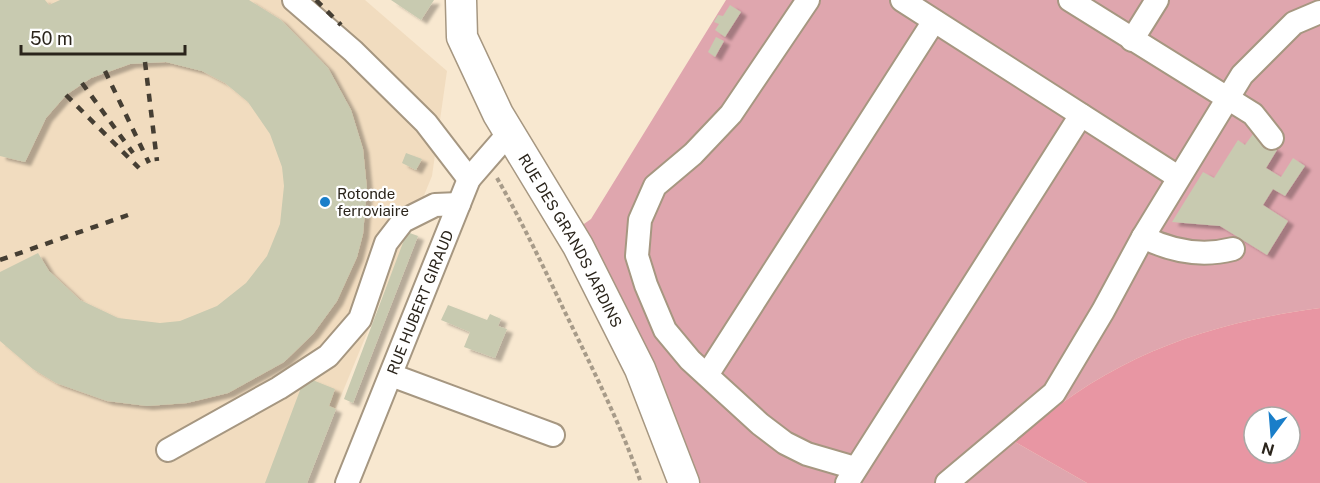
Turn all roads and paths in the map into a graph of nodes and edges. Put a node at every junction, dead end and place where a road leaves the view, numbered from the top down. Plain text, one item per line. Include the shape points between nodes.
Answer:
1 (294, 0) edge
2 (461, 0) edge
3 (808, 0) edge
4 (902, 0) edge
5 (1070, 0) edge
6 (1157, 0) edge
7 (1320, 12) edge
8 (934, 21) junction
9 (1132, 40) junction
10 (1225, 98) junction
11 (1081, 115) junction
12 (509, 133) junction
13 (1272, 138) dead end
14 (486, 159) junction
15 (1178, 177) junction
16 (469, 179) junction
17 (459, 204) junction
18 (1143, 237) junction
19 (1233, 249) dead end
20 (391, 375) junction
21 (707, 375) junction
22 (553, 435) dead end
23 (168, 450) dead end
24 (851, 476) edge
25 (347, 483) edge
26 (641, 483) edge
27 (684, 483) edge
28 (947, 483) edge

1 - 16 street via 426,123
2 - 12 main road, RUE DES GRANDS JARDINS via 462,38
3 - 21 street via 731,114 655,186 640,220 637,256 665,330
4 - 8 street
5 - 9 street
6 - 9 street
7 - 10 street via 1294,23 1266,48
8 - 11 street
8 - 21 street
9 - 10 street
10 - 13 street via 1253,114
10 - 15 street
11 - 15 street
11 - 24 street
12 - 14 street, RUE HUBERT GIRAUD
12 - 27 main road, RUE DES GRANDS JARDINS via 578,246 635,359
14 - 16 street, RUE HUBERT GIRAUD
14 - 26 path via 522,222 595,370
15 - 18 street
16 - 17 street, RUE HUBERT GIRAUD
17 - 20 street, RUE HUBERT GIRAUD
17 - 23 street via 435,206 403,221 386,243 360,319 328,356
18 - 19 street via 1164,248 1191,252
18 - 28 street via 1054,393
20 - 22 street
20 - 25 street, RUE HUBERT GIRAUD
21 - 24 street via 785,443 830,462

